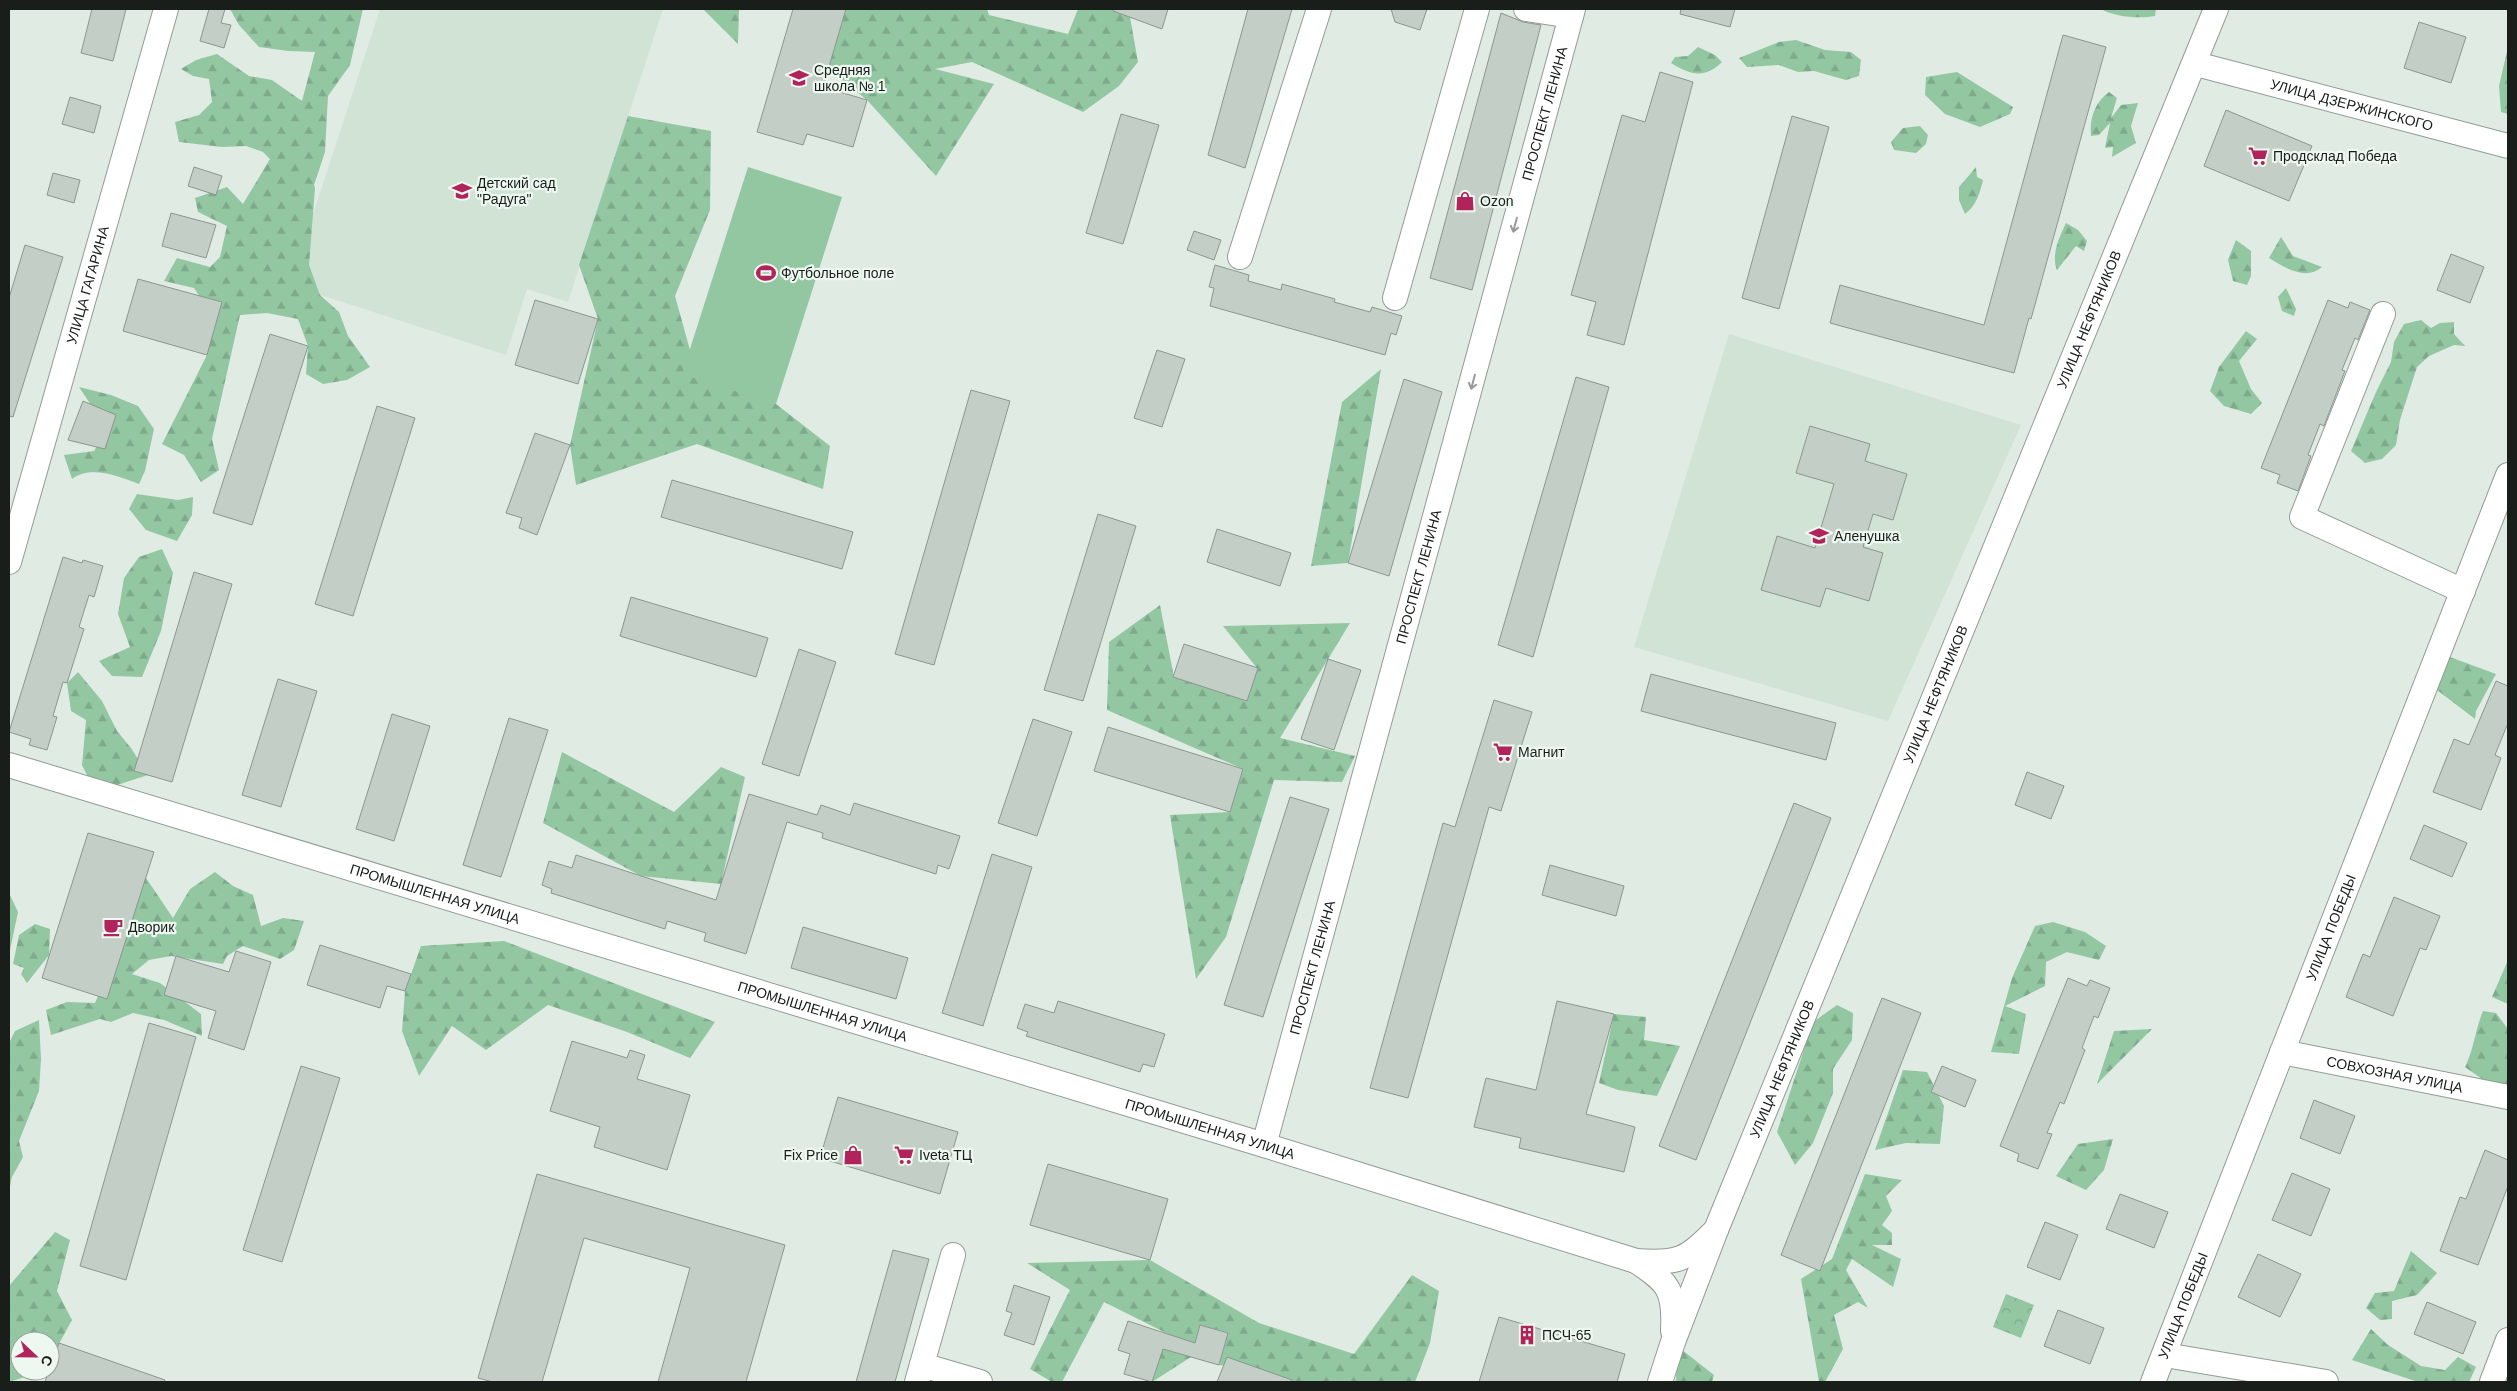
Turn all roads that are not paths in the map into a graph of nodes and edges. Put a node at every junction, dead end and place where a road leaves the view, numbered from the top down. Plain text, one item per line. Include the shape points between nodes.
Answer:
1 (166, 9) edge
2 (1319, 9) edge
3 (1477, 9) edge
4 (1526, 9) edge
5 (2216, 9) edge
6 (1572, 13) edge
7 (2196, 64) junction
8 (2508, 146) edge
9 (1240, 257) dead end
10 (1395, 298) dead end
11 (2383, 314) dead end
12 (2508, 475) edge
13 (9, 562) edge
14 (2463, 591) junction
15 (9, 765) edge
16 (2282, 1052) junction
17 (2508, 1097) edge
18 (1264, 1145) junction
19 (1716, 1230) junction
20 (953, 1255) dead end
21 (1636, 1261) junction
22 (2508, 1340) edge
23 (1672, 1342) junction
24 (2165, 1355) junction
25 (920, 1374) edge
26 (980, 1382) edge
27 (1660, 1382) edge
28 (2153, 1382) edge
29 (2326, 1382) edge
30 (2492, 1382) edge

1 - 13 street, УЛИЦА ГАГАРИНА
2 - 9 street
3 - 10 street
4 - 6 street
5 - 7 street, УЛИЦА НЕФТЯНИКОВ
6 -> 18 street, ПРОСПЕКТ ЛЕНИНА
7 - 8 street, УЛИЦА ДЗЕРЖИНСКОГО
7 - 19 street, УЛИЦА НЕФТЯНИКОВ
11 - 14 street via 2302,517
12 - 14 street, УЛИЦА ПОБЕДЫ
14 - 16 street, УЛИЦА ПОБЕДЫ
15 - 18 street, ПРОМЫШЛЕННАЯ УЛИЦА
16 - 17 street, СОВХОЗНАЯ УЛИЦА
16 - 24 street, УЛИЦА ПОБЕДЫ
18 - 21 street, ПРОМЫШЛЕННАЯ УЛИЦА
19 - 21 street, ПРОМЫШЛЕННАЯ УЛИЦА via 1679,1260 1666,1263
19 - 23 street, УЛИЦА НЕФТЯНИКОВ
20 - 25 street
21 - 23 street, ПРОМЫШЛЕННАЯ УЛИЦА via 1661,1277 1668,1289 1674,1310
22 - 30 street
23 - 27 street, УЛИЦА НЕФТЯНИКОВ
24 - 28 street, УЛИЦА ПОБЕДЫ
24 - 29 street
25 - 26 street

